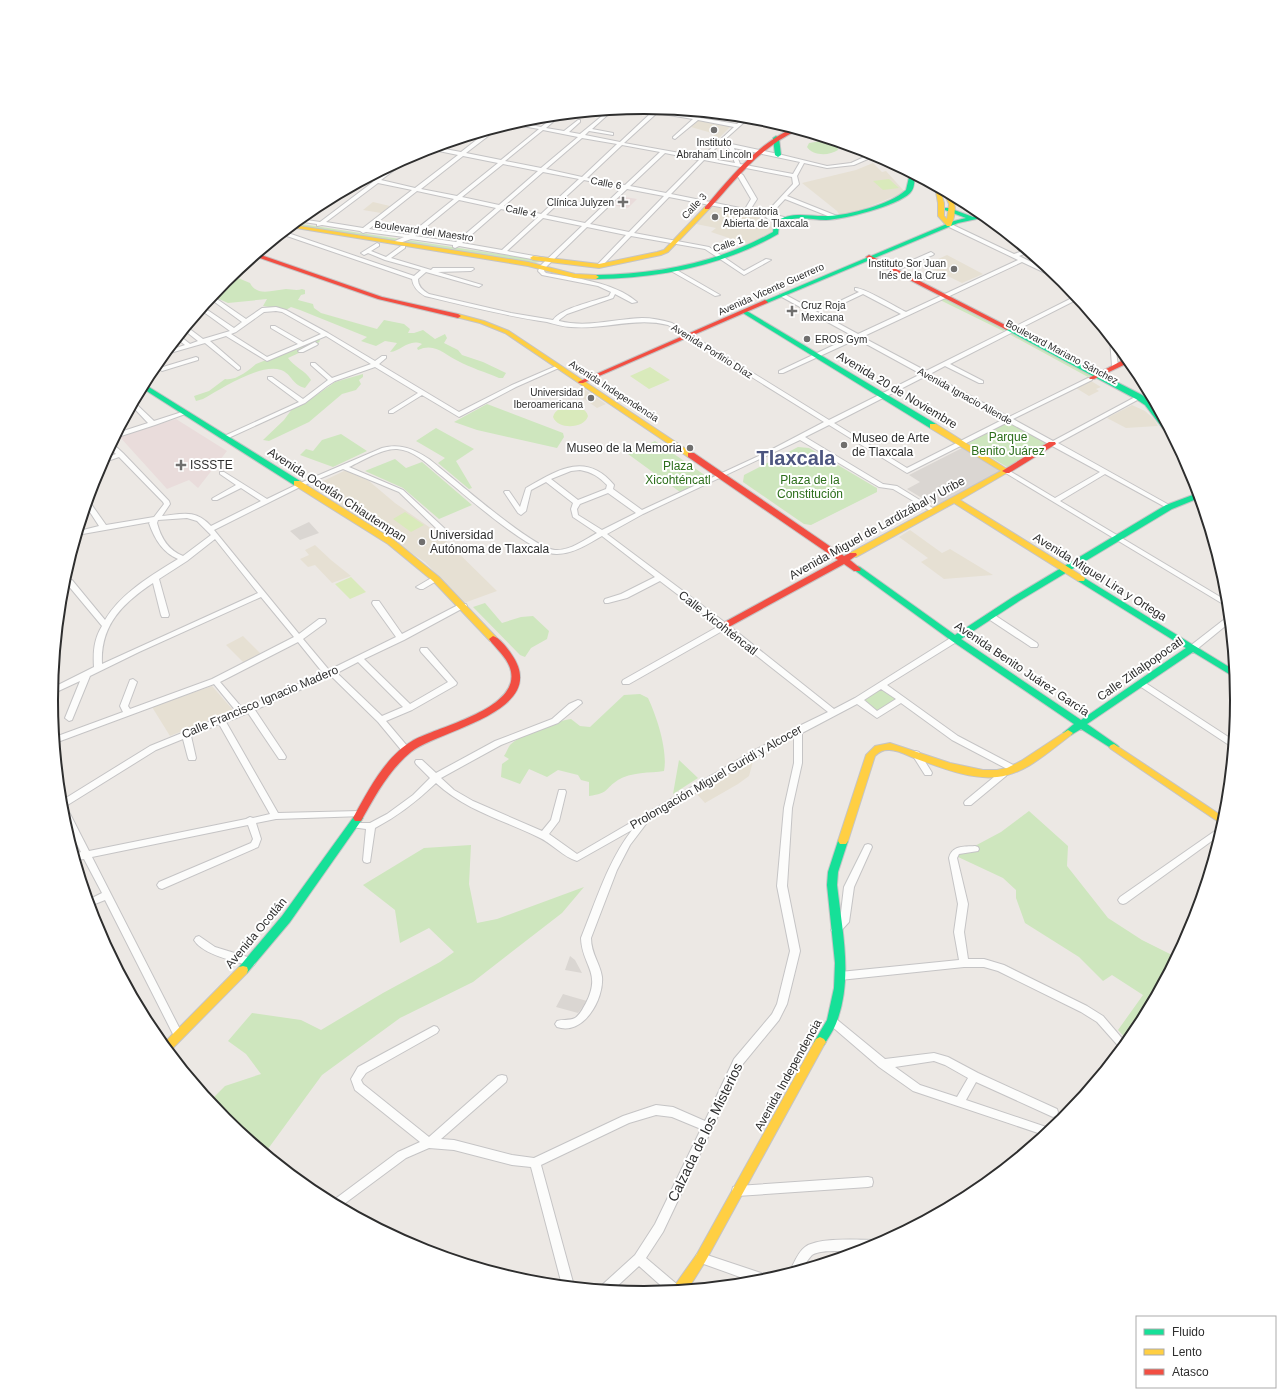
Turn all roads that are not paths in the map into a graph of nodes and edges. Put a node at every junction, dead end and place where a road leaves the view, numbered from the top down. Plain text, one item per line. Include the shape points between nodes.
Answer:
1 (653, 114) edge
2 (605, 115) edge
3 (684, 115) edge
4 (698, 118) junction
5 (551, 122) edge
6 (578, 122) dead end
7 (742, 122) edge
8 (527, 126) edge
9 (738, 126) junction
10 (543, 129) junction
11 (589, 130) junction
12 (789, 132) edge
13 (565, 133) junction
14 (611, 134) dead end
15 (485, 136) edge
16 (582, 136) junction
17 (675, 138) dead end
18 (776, 138) junction
19 (718, 143) junction
20 (621, 144) junction
21 (730, 145) junction
22 (443, 150) edge
23 (760, 151) junction
24 (663, 152) junction
25 (462, 154) junction
26 (778, 154) junction
27 (865, 158) edge
28 (703, 159) junction
29 (803, 161) junction
30 (501, 162) junction
31 (741, 169) junction
32 (542, 170) junction
33 (388, 173) edge
34 (794, 176) junction
35 (582, 178) junction
36 (911, 179) edge
37 (374, 180) edge
38 (377, 181) junction
39 (625, 187) junction
40 (417, 190) junction
41 (939, 194) edge
42 (668, 195) junction
43 (784, 197) junction
44 (458, 198) junction
45 (950, 201) edge
46 (941, 203) junction
47 (711, 204) junction
48 (500, 207) junction
49 (952, 208) junction
50 (747, 210) junction
51 (965, 210) edge
52 (542, 216) junction
53 (767, 216) junction
54 (835, 217) junction
55 (976, 217) edge
56 (971, 218) junction
57 (779, 221) junction
58 (306, 222) edge
59 (303, 224) edge
60 (320, 225) junction
61 (586, 225) junction
62 (949, 225) junction
63 (299, 227) edge
64 (360, 233) junction
65 (629, 234) junction
66 (288, 235) edge
67 (404, 241) junction
68 (675, 243) junction
69 (456, 245) junction
70 (441, 247) junction
71 (367, 251) junction
72 (504, 251) junction
73 (1022, 253) edge
74 (931, 254) dead end
75 (1014, 256) junction
76 (261, 257) edge
77 (356, 258) junction
78 (721, 258) junction
79 (258, 259) edge
80 (387, 259) junction
81 (866, 259) junction
82 (768, 260) dead end
83 (1022, 260) junction
84 (546, 264) junction
85 (596, 266) junction
86 (1040, 268) edge
87 (471, 269) dead end
88 (425, 270) junction
89 (674, 270) junction
90 (893, 270) junction
91 (901, 277) junction
92 (415, 278) junction
93 (479, 285) dead end
94 (856, 289) dead end
95 (614, 291) junction
96 (864, 292) junction
97 (717, 295) dead end
98 (782, 295) junction
99 (940, 298) junction
100 (1071, 300) edge
101 (216, 301) edge
102 (634, 302) dead end
103 (842, 302) dead end
104 (206, 311) edge
105 (745, 312) junction
106 (906, 314) junction
107 (246, 322) junction
108 (556, 322) junction
109 (493, 326) junction
110 (273, 327) dead end
111 (189, 330) edge
112 (234, 331) junction
113 (226, 333) junction
114 (1008, 333) junction
115 (328, 335) junction
116 (688, 337) junction
117 (859, 337) junction
118 (182, 340) edge
119 (204, 341) junction
120 (303, 344) junction
121 (189, 346) junction
122 (1113, 349) edge
123 (173, 351) edge
124 (269, 351) dead end
125 (301, 351) dead end
126 (276, 356) junction
127 (817, 356) junction
128 (384, 357) dead end
129 (196, 360) dead end
130 (1123, 362) edge
131 (313, 364) dead end
132 (376, 364) junction
133 (945, 364) junction
134 (1115, 366) junction
135 (558, 367) junction
136 (238, 368) dead end
137 (161, 369) edge
138 (781, 372) dead end
139 (925, 374) junction
140 (1093, 377) junction
141 (270, 378) dead end
142 (332, 380) junction
143 (581, 382) junction
144 (981, 382) dead end
145 (148, 389) edge
146 (422, 393) junction
147 (882, 396) junction
148 (1136, 399) junction
149 (302, 402) junction
150 (137, 408) edge
151 (1153, 410) edge
152 (391, 412) dead end
153 (185, 413) junction
154 (1009, 420) junction
155 (829, 422) junction
156 (153, 424) junction
157 (122, 434) edge
158 (800, 437) junction
159 (224, 438) junction
160 (962, 443) junction
161 (1052, 444) junction
162 (115, 449) edge
163 (120, 454) junction
164 (111, 458) edge
165 (344, 467) junction
166 (1006, 471) junction
167 (1104, 472) junction
168 (222, 473) dead end
169 (721, 476) junction
170 (547, 479) junction
171 (242, 485) junction
172 (300, 485) junction
173 (609, 490) junction
174 (506, 492) dead end
175 (1193, 497) edge
176 (215, 499) dead end
177 (954, 500) junction
178 (1055, 501) junction
179 (267, 502) junction
180 (578, 503) junction
181 (91, 508) edge
182 (1169, 508) junction
183 (934, 510) junction
184 (641, 513) junction
185 (157, 519) junction
186 (104, 528) junction
187 (210, 529) junction
188 (441, 529) dead end
189 (83, 532) edge
190 (602, 533) junction
191 (215, 536) junction
192 (1118, 539) junction
193 (184, 559) junction
194 (844, 559) junction
195 (1065, 570) junction
196 (154, 578) junction
197 (660, 578) junction
198 (436, 579) junction
199 (70, 583) edge
200 (420, 587) dead end
201 (261, 594) junction
202 (608, 601) dead end
203 (1221, 601) edge
204 (376, 603) dead end
205 (463, 606) junction
206 (165, 615) dead end
207 (990, 616) junction
208 (322, 621) dead end
209 (1225, 623) edge
210 (106, 626) junction
211 (724, 626) junction
212 (299, 638) junction
213 (401, 638) junction
214 (955, 639) junction
215 (1034, 645) dead end
216 (1193, 648) junction
217 (424, 650) dead end
218 (360, 659) junction
219 (98, 669) junction
220 (1229, 671) edge
221 (330, 673) junction
222 (86, 675) junction
223 (215, 681) junction
224 (133, 682) dead end
225 (626, 682) dead end
226 (1141, 683) junction
227 (881, 685) junction
228 (58, 688) edge
229 (902, 699) junction
230 (858, 700) junction
231 (578, 703) dead end
232 (409, 708) junction
233 (250, 709) junction
234 (240, 712) junction
235 (834, 713) junction
236 (128, 714) junction
237 (69, 718) dead end
238 (221, 720) junction
239 (381, 720) junction
240 (1082, 724) junction
241 (798, 730) junction
242 (186, 734) junction
243 (59, 739) edge
244 (1229, 741) edge
245 (405, 749) junction
246 (916, 754) junction
247 (282, 757) dead end
248 (192, 758) dead end
249 (419, 762) dead end
250 (1014, 769) junction
251 (928, 773) dead end
252 (1003, 774) junction
253 (436, 777) junction
254 (562, 792) dead end
255 (67, 800) edge
256 (968, 803) dead end
257 (360, 814) junction
258 (649, 814) junction
259 (276, 816) junction
260 (1218, 818) edge
261 (250, 820) junction
262 (354, 825) junction
263 (72, 826) edge
264 (372, 826) junction
265 (543, 835) junction
266 (1214, 835) edge
267 (868, 847) dead end
268 (975, 849) dead end
269 (86, 855) junction
270 (79, 856) edge
271 (367, 860) dead end
272 (162, 885) dead end
273 (107, 895) junction
274 (1123, 900) dead end
275 (94, 901) edge
276 (836, 930) junction
277 (199, 940) dead end
278 (251, 962) junction
279 (964, 963) junction
280 (840, 976) junction
281 (832, 1021) junction
282 (560, 1024) dead end
283 (434, 1030) dead end
284 (178, 1035) junction
285 (1120, 1042) edge
286 (170, 1044) edge
287 (883, 1064) junction
288 (974, 1076) junction
289 (502, 1078) dead end
290 (960, 1102) junction
291 (1053, 1112) dead end
292 (706, 1126) junction
293 (1042, 1130) edge
294 (429, 1143) junction
295 (535, 1163) junction
296 (868, 1182) dead end
297 (737, 1191) junction
298 (340, 1200) edge
299 (856, 1246) edge
300 (701, 1258) junction
301 (639, 1259) junction
302 (799, 1265) edge
303 (752, 1276) edge
304 (567, 1281) edge
305 (610, 1285) edge
306 (670, 1285) edge
307 (683, 1285) edge

1 - 20 street
2 - 11 street
3 - 4 street
4 - 9 street
4 - 17 street
5 - 10 street
6 - 13 street
7 - 9 street
8 - 10 street
9 - 19 street
10 - 13 street
10 - 30 street
11 - 14 street
11 - 16 street
12 - 18 main road, Calle 3
13 - 16 street
15 - 25 street
16 - 20 street
16 - 32 street
18 - 23 main road, Calle 3
18 - 26 main road
19 - 21 street
19 - 28 street
20 - 24 street
20 - 35 street
21 - 23 street
21 - 31 street
22 - 25 street, Calle 6
23 - 26 street
23 - 31 main road, Calle 3
24 - 28 street
24 - 39 street
25 - 30 street, Calle 6
25 - 40 street
26 - 29 street
27 - 29 street via 841,167 821,166
28 - 31 street
28 - 42 street
29 - 34 street
30 - 32 street, Calle 6
30 - 44 street
31 - 34 street
31 - 47 main road, Calle 3
31 - 50 street via 754,199
32 - 35 street, Calle 6
32 - 48 street
33 - 38 street
34 - 43 street via 796,184
35 - 39 street, Calle 6
35 - 52 street
36 - 54 main road via 907,193 857,213
37 - 38 street, Calle 4
38 - 40 street, Calle 4
38 - 60 street
39 - 42 street, Calle 6
39 - 61 street
40 - 44 street, Calle 4
40 - 64 street
41 - 46 main road
42 - 47 street, Calle 6
42 - 65 street
43 - 53 street
43 - 54 street
44 - 48 street, Calle 4
44 - 67 street
45 - 49 main road
46 - 49 main road
46 - 62 main road via 941,216
47 - 50 street, Calle 6
47 - 68 main road, Calle 3
48 - 52 street, Calle 4
48 - 69 street
49 - 51 main road
49 - 56 main road
49 - 62 main road
50 - 53 street, Calle 6
52 - 61 street, Calle 4
52 - 72 street
53 - 57 street
53 - 57 street, Calle 6
54 - 57 main road via 794,216
55 - 56 main road, Avenida Vicente Guerrero
56 - 62 main road, Avenida Vicente Guerrero
57 - 78 main road, Calle 1 via 776,233 772,237
58 - 60 street, Boulevard del Maestro
59 - 60 main road, Boulevard del Maestro
60 - 64 main road, Boulevard del Maestro
61 - 65 street, Calle 4
61 - 84 street
62 - 75 street
62 - 81 main road, Avenida Vicente Guerrero
63 - 64 main road
64 - 67 main road, Boulevard del Maestro
64 - 71 street via 358,239 377,245
65 - 68 street, Calle 4
65 - 85 street
66 - 77 street
67 - 69 street, Boulevard del Maestro
67 - 70 main road, Boulevard del Maestro
67 - 80 street
68 - 78 street, Calle 4 via 707,248
68 - 85 main road, Calle 3 via 659,254
69 - 70 main road, Boulevard del Maestro
69 - 72 street, Boulevard del Maestro
69 - 84 main road, Boulevard del Maestro
70 - 84 main road
71 - 77 street
71 - 80 street
72 - 84 street, Boulevard del Maestro
73 - 75 street
74 - 90 street
75 - 83 street
76 - 109 main road, Avenida Independencia via 380,298
77 - 92 street
78 - 82 street, Calle 4 via 744,273
78 - 89 main road, Calle 1
79 - 109 main road, Avenida Independencia via 378,301
80 - 88 street
81 - 90 main road, Boulevard Mariano Sánchez
81 - 91 main road, Boulevard Mariano Sánchez
81 - 98 main road, Avenida Vicente Guerrero
83 - 86 street
83 - 99 street
84 - 85 main road, Boulevard del Maestro
84 - 89 main road, Calle 1 via 563,274 593,278
84 - 95 street via 541,271 544,274 600,285
87 - 88 street
88 - 92 street
88 - 93 street
89 - 97 street
90 - 91 main road, Boulevard Mariano Sánchez
91 - 99 main road, Boulevard Mariano Sánchez
92 - 108 street, Avenida Porfirio Díaz via 420,292 433,297 511,315
94 - 96 street
95 - 102 street
95 - 108 street via 611,297 565,313 556,319
96 - 103 street
96 - 106 street
98 - 105 main road, Avenida Vicente Guerrero
98 - 117 street, Avenida Ignacio Allende
99 - 106 street
99 - 114 main road, Boulevard Mariano Sánchez
100 - 114 street
101 - 107 street
104 - 112 street
105 - 116 main road, Avenida Vicente Guerrero
105 - 127 main road, Avenida 20 de Noviembre
106 - 117 street
107 - 112 street
107 - 115 street via 262,310 284,311
108 - 116 street, Avenida Porfirio Díaz via 576,326 654,320 670,324
109 - 135 main road, Avenida Independencia via 507,332
110 - 120 street
111 - 119 street
112 - 113 street
113 - 119 street
113 - 126 street via 267,359
114 - 133 street
114 - 140 main road, Boulevard Mariano Sánchez
115 - 120 street
115 - 125 street
115 - 132 street
116 - 143 main road, Avenida Vicente Guerrero
116 - 155 street, Avenida Porfirio Díaz
117 - 127 street
117 - 139 street, Avenida Ignacio Allende
118 - 121 street
119 - 121 street
119 - 136 street
120 - 126 street
121 - 123 street
122 - 134 street
124 - 126 street
127 - 138 street
127 - 147 main road, Avenida 20 de Noviembre
128 - 132 street
129 - 137 street
130 - 134 main road
131 - 142 street
132 - 142 street
132 - 146 street
133 - 139 street
133 - 144 street
134 - 140 main road
135 - 143 main road, Avenida Independencia
135 - 146 street via 514,386 459,415
139 - 147 street
139 - 154 street, Avenida Ignacio Allende
140 - 148 main road, Boulevard Mariano Sánchez
140 - 154 street
141 - 149 street
142 - 149 street
143 - 169 main road, Avenida Independencia
145 - 153 main road, Avenida Ocotlán Chiautempan
146 - 152 street
147 - 155 street
147 - 160 main road, Avenida 20 de Noviembre
148 - 151 main road, Boulevard Mariano Sánchez via 1148,403
148 - 161 street, Avenida Miguel de Lardizábal y Uribe
149 - 159 street
150 - 156 street
153 - 156 street
153 - 159 main road, Avenida Ocotlán Chiautempan
154 - 160 street
154 - 161 street, Avenida Ignacio Allende
155 - 158 street
155 - 160 street, Avenida Porfirio Díaz via 907,471
156 - 157 street
158 - 169 street
158 - 183 street via 881,486 895,487
159 - 172 main road, Avenida Ocotlán Chiautempan
160 - 166 main road, Avenida 20 de Noviembre
161 - 166 main road, Avenida Miguel de Lardizábal y Uribe
161 - 167 street, Avenida Ignacio Allende
162 - 163 street
163 - 164 street
163 - 185 street via 166,501 167,504
165 - 172 street
165 - 188 street via 401,491
165 - 190 street via 390,447 407,448 427,460 510,527 544,549 557,552 570,550
166 - 177 main road, Avenida Miguel de Lardizábal y Uribe
166 - 178 street, Avenida 20 de Noviembre
167 - 178 street
167 - 182 street, Avenida Ignacio Allende
168 - 171 street
169 - 184 street
169 - 194 main road, Avenida Benito Juárez García
170 - 173 street via 581,466 604,477 610,485
170 - 174 street via 528,489 524,511 521,512
170 - 180 street
171 - 176 street
171 - 179 street
172 - 179 street
172 - 198 main road, Avenida Ocotlán Chiautempan via 391,542
173 - 180 street
173 - 184 street
175 - 182 main road
177 - 183 main road, Avenida Miguel de Lardizábal y Uribe
177 - 195 main road, Avenida Miguel Lira y Ortega
178 - 192 street, Avenida 20 de Noviembre
179 - 187 street
180 - 190 street, Calle Xicohténcatl via 574,509 575,516
181 - 186 street
182 - 192 main road
183 - 194 main road, Avenida Miguel de Lardizábal y Uribe
184 - 190 street
185 - 186 street
185 - 187 street via 193,516
185 - 193 street via 153,524 158,538 176,557
186 - 189 street
187 - 191 street
190 - 197 street, Calle Xicohténcatl
191 - 193 street
191 - 201 street
192 - 195 main road
192 - 203 street, Avenida 20 de Noviembre
193 - 196 street
194 - 211 main road, Avenida Miguel de Lardizábal y Uribe
194 - 214 main road, Avenida Benito Juárez García
195 - 207 main road
195 - 216 main road, Avenida Miguel Lira y Ortega
196 - 206 street
196 - 210 street via 118,606
197 - 202 street
197 - 211 street, Calle Xicohténcatl
198 - 200 street
198 - 205 main road, Avenida Ocotlán Chiautempan
199 - 210 street
201 - 212 street
201 - 219 street
204 - 213 street
205 - 213 street, Calle Francisco Ignacio Madero
205 - 245 main road, Avenida Ocotlán Chiautempan via 512,663 516,677 513,689 487,713
207 - 214 main road
207 - 215 street
208 - 212 street
209 - 216 street, Calle Zitlalpopocatl
210 - 219 street via 96,650
211 - 225 street, Avenida Miguel de Lardizábal y Uribe
211 - 235 street, Calle Xicohténcatl
212 - 221 street
212 - 223 street
213 - 218 street, Calle Francisco Ignacio Madero
214 - 227 street, Prolongación Miguel Guridi y Alcocer
214 - 240 main road, Avenida Benito Juárez García
216 - 220 main road, Avenida Miguel Lira y Ortega
216 - 226 main road, Calle Zitlalpopocatl
217 - 232 street via 453,683
218 - 221 street, Calle Francisco Ignacio Madero
218 - 232 street
219 - 222 street
221 - 233 street, Calle Francisco Ignacio Madero
221 - 239 street
222 - 228 street
222 - 237 street
223 - 234 street
223 - 236 street
224 - 236 street via 124,706
226 - 240 main road, Calle Zitlalpopocatl
226 - 244 street
227 - 229 street
227 - 230 street, Prolongación Miguel Guridi y Alcocer
229 - 230 street via 877,715
229 - 250 street via 955,738
230 - 235 street, Prolongación Miguel Guridi y Alcocer
231 - 253 street via 555,721 498,743
232 - 239 street
233 - 234 street, Calle Francisco Ignacio Madero
233 - 247 street
234 - 238 street, Calle Francisco Ignacio Madero
235 - 241 street, Prolongación Miguel Guridi y Alcocer
236 - 243 street
238 - 242 street, Calle Francisco Ignacio Madero
238 - 259 street
239 - 245 street
240 - 250 main road, Calle Zitlalpopocatl
240 - 260 main road, Avenida Benito Juárez García
241 - 258 street, Prolongación Miguel Guridi y Alcocer
241 - 292 street, Calzada de los Misterios via 798,763 788,808 782,886 795,951 782,1004 776,1016 738,1062
242 - 248 street
242 - 255 street, Calle Francisco Ignacio Madero via 153,748
245 - 257 main road, Avenida Ocotlán Chiautempan via 384,775
246 - 251 street
246 - 252 main road, Avenida Independencia via 968,770
246 - 276 main road, Avenida Independencia via 890,746 878,748 871,756 833,872
249 - 253 street
250 - 252 main road, Calle Zitlalpopocatl
252 - 256 street
253 - 264 street via 416,797
253 - 265 street via 451,792 470,803
254 - 265 street via 555,821
257 - 259 street
257 - 262 main road, Avenida Ocotlán Chiautempan
258 - 265 street, Prolongación Miguel Guridi y Alcocer via 577,858
258 - 282 street via 627,843 613,870 586,938 585,949 597,977 595,996 580,1020
259 - 261 street
261 - 269 street
261 - 272 street via 257,839 256,845
262 - 264 street
262 - 278 main road, Avenida Ocotlán via 280,927
263 - 269 street
264 - 271 street
266 - 274 street
267 - 276 street via 849,887 844,922
268 - 279 street via 957,851 953,858 963,904 959,932
269 - 270 street
269 - 273 street
273 - 275 street
273 - 284 street
276 - 280 main road, Avenida Independencia
277 - 278 street via 212,950
278 - 284 main road, Avenida Ocotlán
279 - 280 street
279 - 285 street via 984,963 1001,968 1084,1009 1100,1019
280 - 281 main road, Avenida Independencia
281 - 287 street
281 - 297 main road, Avenida Independencia
283 - 294 street via 362,1070 356,1079 359,1087
284 - 286 main road, Avenida Ocotlán
287 - 288 street via 934,1056
287 - 290 street via 917,1088
288 - 290 street
288 - 291 street
289 - 294 street
290 - 293 street
292 - 295 street via 673,1112 656,1110 627,1119
292 - 301 street, Calzada de los Misterios via 659,1228
294 - 295 street via 454,1145 512,1160
294 - 298 street via 402,1155
295 - 304 street
296 - 297 street
297 - 300 main road, Avenida Independencia
299 - 302 street via 820,1247 810,1250
300 - 303 street
300 - 307 main road, Avenida Independencia
301 - 305 street, Calzada de los Misterios
301 - 306 street

